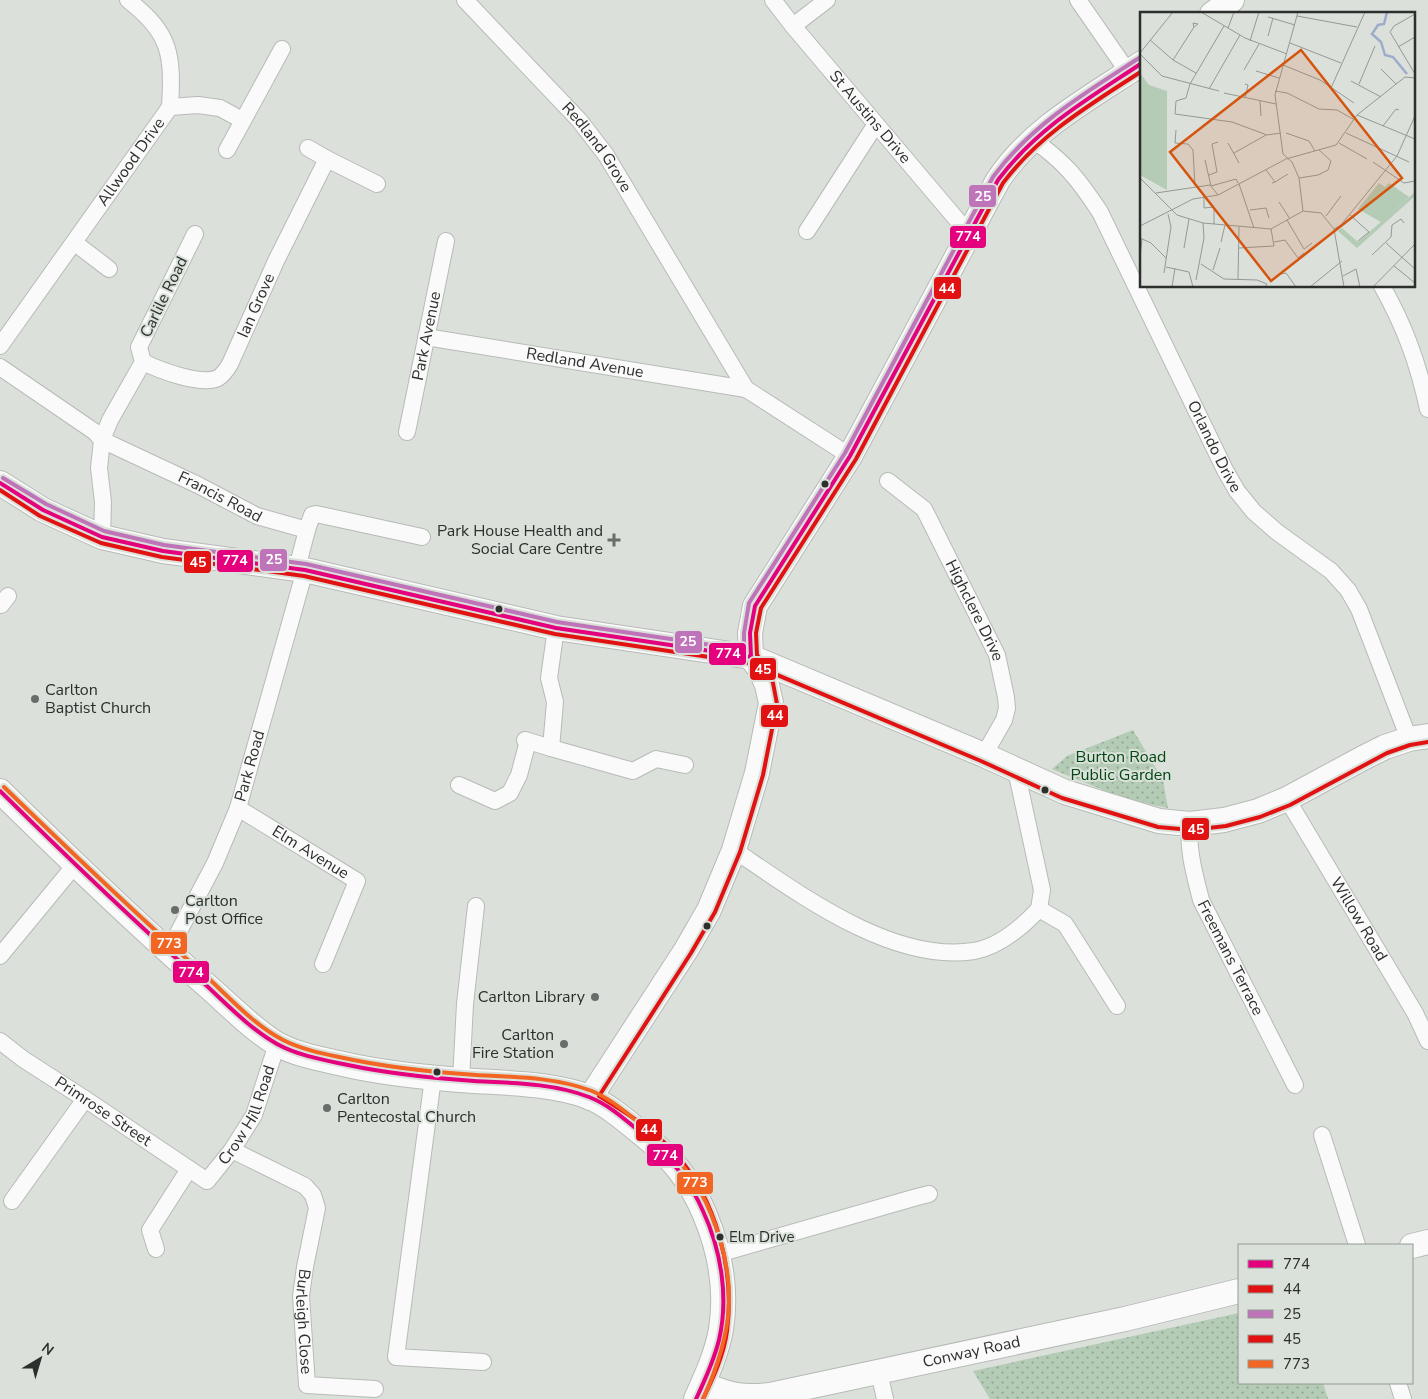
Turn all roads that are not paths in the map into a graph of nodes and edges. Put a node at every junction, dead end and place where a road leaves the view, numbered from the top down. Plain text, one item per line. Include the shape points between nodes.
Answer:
1 (128, 0) edge
2 (465, 0) edge
3 (773, 0) edge
4 (827, 0) edge
5 (1078, 0) edge
6 (793, 26) junction
7 (282, 49) dead end
8 (1135, 67) edge
9 (170, 107) junction
10 (242, 120) junction
11 (876, 124) junction
12 (1033, 140) junction
13 (308, 148) dead end
14 (226, 150) dead end
15 (328, 159) junction
16 (377, 184) dead end
17 (807, 231) dead end
18 (195, 234) dead end
19 (969, 234) junction
20 (446, 241) dead end
21 (75, 242) junction
22 (109, 268) dead end
23 (1383, 288) edge
24 (426, 337) junction
25 (0, 346) edge
26 (143, 362) junction
27 (0, 367) edge
28 (746, 389) junction
29 (1428, 409) edge
30 (407, 432) dead end
31 (102, 440) junction
32 (850, 456) junction
33 (888, 481) dead end
34 (0, 482) edge
35 (307, 530) junction
36 (102, 537) junction
37 (422, 537) dead end
38 (301, 569) junction
39 (556, 628) junction
40 (752, 657) junction
41 (1418, 738) edge
42 (551, 748) junction
43 (984, 755) junction
44 (685, 765) dead end
45 (1016, 770) junction
46 (459, 785) dead end
47 (0, 791) edge
48 (1287, 799) junction
49 (238, 808) junction
50 (1190, 824) junction
51 (734, 850) junction
52 (75, 865) junction
53 (476, 906) dead end
54 (1040, 909) junction
55 (168, 952) junction
56 (0, 956) edge
57 (323, 964) dead end
58 (1110, 1003) dead end
59 (0, 1041) edge
60 (1428, 1041) edge
61 (277, 1044) junction
62 (433, 1078) junction
63 (461, 1080) junction
64 (1295, 1085) dead end
65 (590, 1098) junction
66 (85, 1099) junction
67 (1322, 1136) dead end
68 (232, 1150) junction
69 (189, 1169) junction
70 (208, 1181) joint
71 (929, 1194) dead end
72 (12, 1200) dead end
73 (1428, 1242) edge
74 (1357, 1244) edge
75 (1413, 1246) edge
76 (156, 1249) dead end
77 (718, 1254) junction
78 (1238, 1291) edge
79 (483, 1362) dead end
80 (879, 1372) junction
81 (1398, 1384) edge
82 (375, 1389) dead end
83 (700, 1392) edge
84 (885, 1399) edge
85 (1403, 1399) edge

1 - 9 street, Allwood Drive via 163,36 170,58
2 - 28 street, Redland Grove via 579,120 606,155
3 - 6 street, St Austins Drive
4 - 6 street
5 - 8 street
6 - 11 street, St Austins Drive
7 - 10 street
8 - 12 street
9 - 10 street via 198,105 220,108
9 - 21 street, Allwood Drive
10 - 14 street
11 - 17 street
11 - 19 street, St Austins Drive
12 - 19 street via 1002,174
12 - 41 street, Orlando Drive via 1065,165 1100,212 1237,491 1254,512 1331,571 1348,590
13 - 15 street
15 - 16 street
15 - 26 street, Ian Grove via 225,372 207,381 165,373
18 - 26 street, Carlile Road via 139,347
19 - 32 street
20 - 24 street, Park Avenue
21 - 22 street
21 - 25 street, Allwood Drive
23 - 29 street via 1416,357
24 - 28 street, Redland Avenue
24 - 30 street, Park Avenue
26 - 31 street, Carlile Road
27 - 31 street, Francis Road
28 - 32 street, Redland Grove
31 - 35 street, Francis Road via 257,516
31 - 36 street, Carlile Road via 99,468 104,502
32 - 40 street via 755,606 750,633
33 - 43 street, Highclere Drive via 924,509 997,655 1007,708 1004,720
34 - 36 street via 43,510
35 - 37 street via 312,515 316,514
35 - 38 street
36 - 38 street via 164,551
38 - 39 street
38 - 49 street, Park Road
39 - 40 street
39 - 42 street via 549,678 555,702
40 - 43 street
40 - 51 street via 767,685 771,702 757,773
41 - 48 street via 1363,758
42 - 44 street via 633,771 656,759
42 - 46 street via 526,740 519,776 510,793 495,801
43 - 45 street
45 - 50 street via 1065,792 1103,804 1159,821
45 - 54 street via 1042,890
47 - 52 street
48 - 50 street via 1258,812
48 - 60 street, Willow Road via 1415,1013
49 - 55 street, Park Road via 215,863
49 - 57 street, Elm Avenue via 357,881
50 - 64 street, Freemans Terrace via 1194,870 1201,900
51 - 54 street via 830,913 908,946 940,952 974,951 993,945 1013,933
51 - 65 street via 700,926
52 - 55 street
52 - 56 street
53 - 63 street via 465,1004
54 - 58 street via 1064,924
55 - 61 street
59 - 66 street, Primrose Street
61 - 62 street via 363,1069
61 - 68 street, Crow Hill Road via 254,1115
62 - 63 street
62 - 79 street via 396,1357
63 - 65 street via 529,1084
65 - 77 street via 620,1116 670,1158 684,1175 702,1208
66 - 69 street, Primrose Street
66 - 72 street
67 - 74 street
68 - 70 street, Crow Hill Road
68 - 82 street, Burleigh Close via 305,1186 313,1195 316,1218 304,1267 301,1296 307,1385
69 - 70 street, Primrose Street
69 - 76 street via 150,1230
71 - 77 street
73 - 75 street
77 - 83 street via 724,1302 721,1332
78 - 80 street, Conway Road
80 - 83 street, Conway Road via 757,1397
80 - 84 street
81 - 85 street

